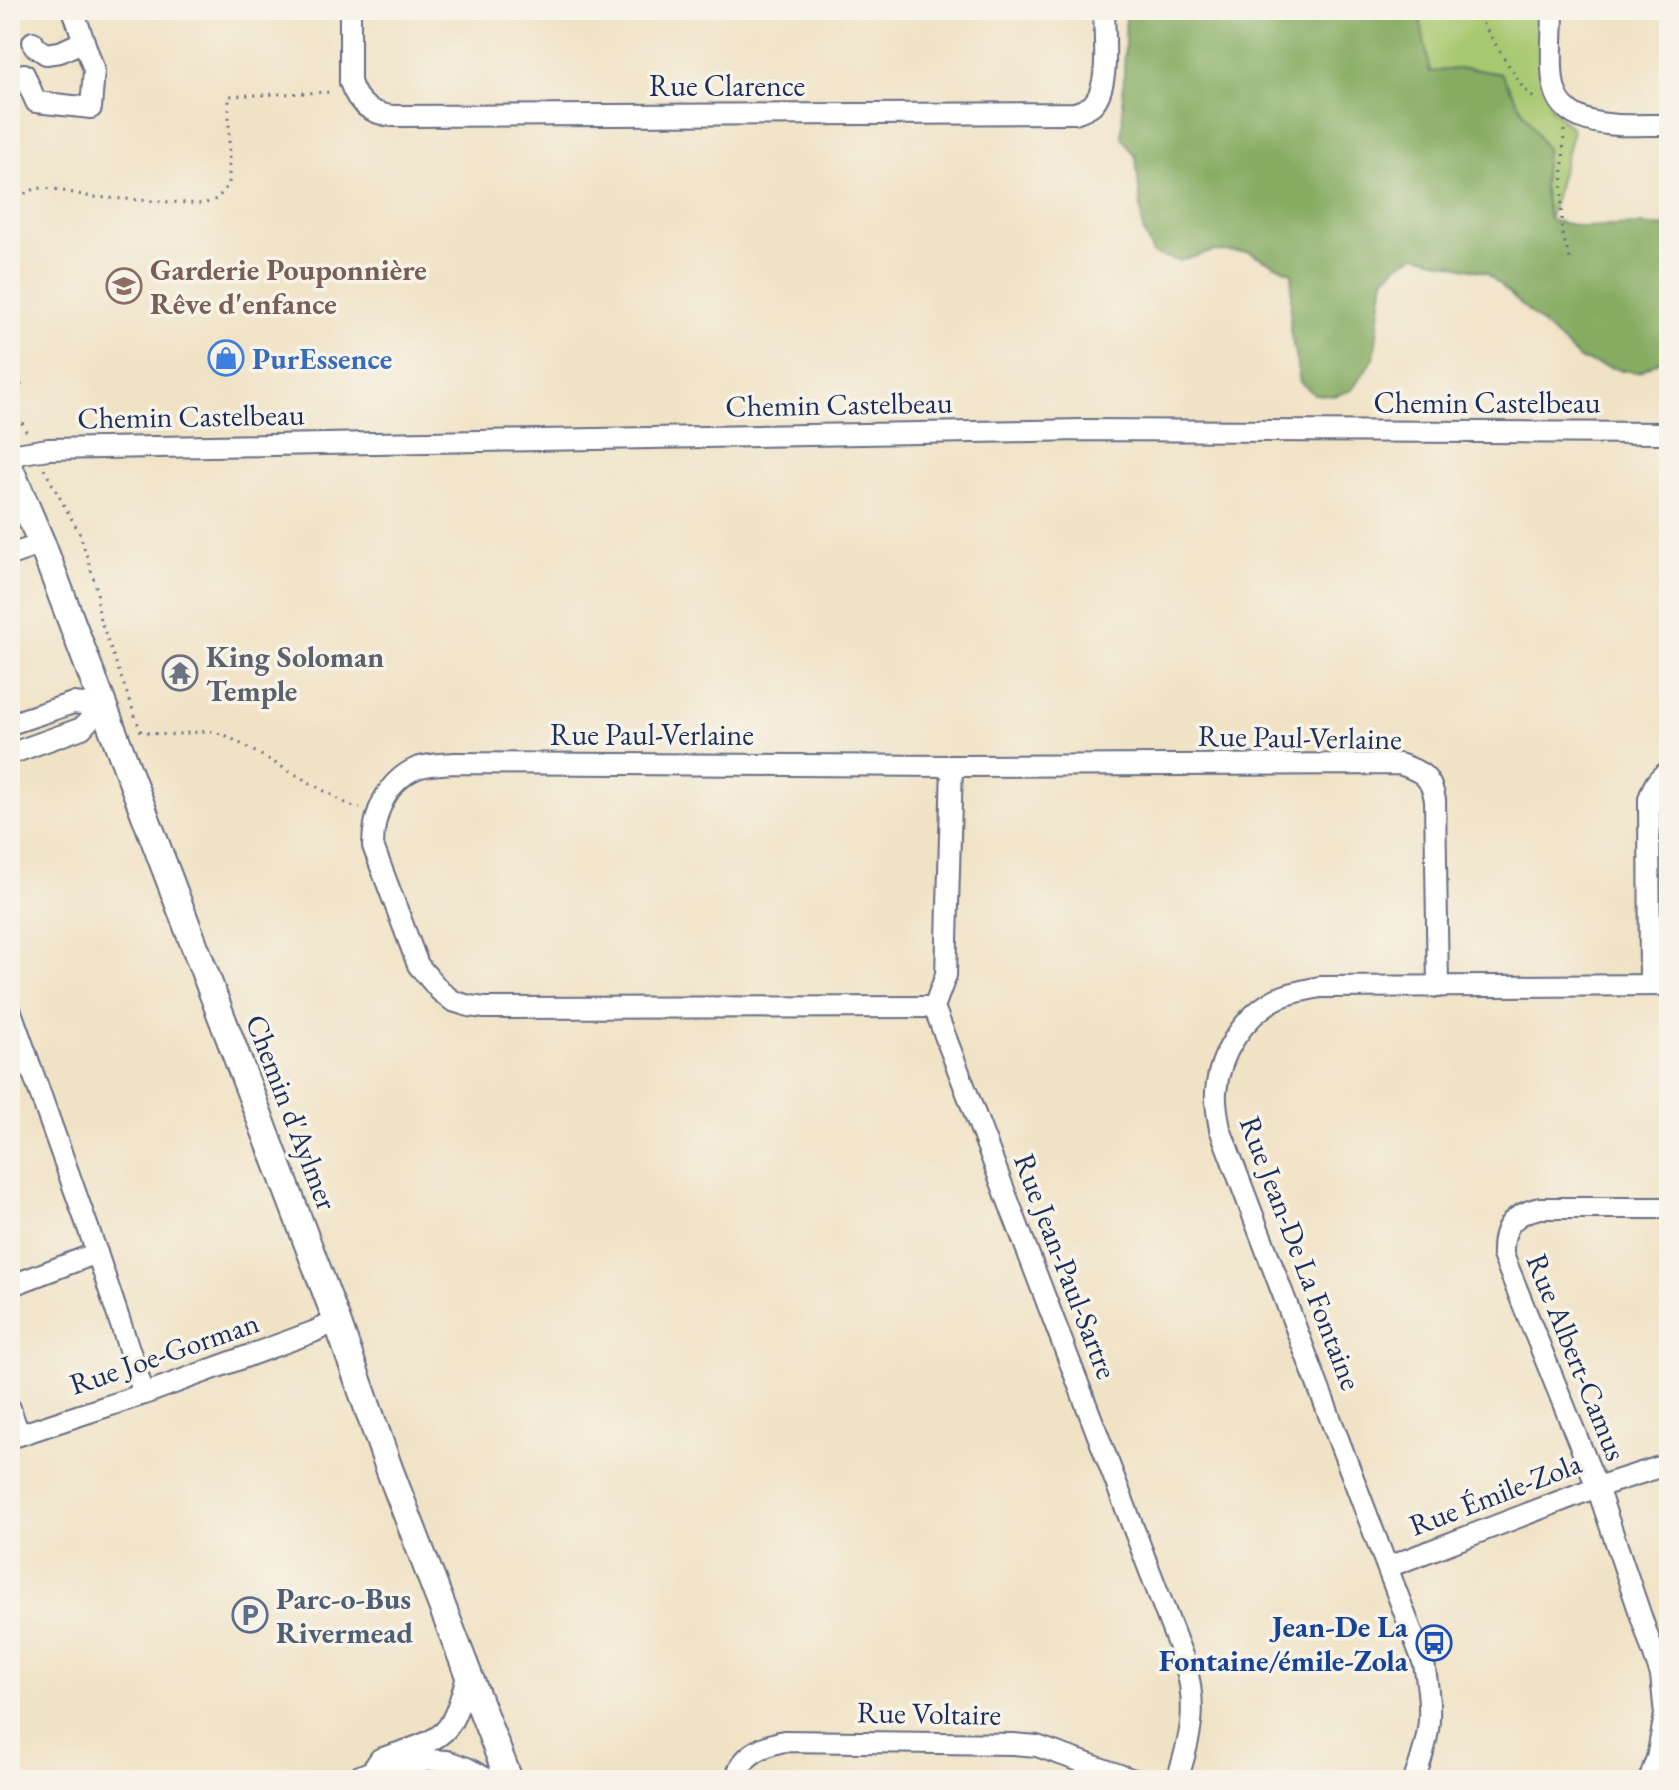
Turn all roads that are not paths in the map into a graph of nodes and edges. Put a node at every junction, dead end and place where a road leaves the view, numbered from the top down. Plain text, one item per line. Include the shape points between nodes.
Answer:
1 (73, 10) edge
2 (350, 10) edge
3 (1104, 10) edge
4 (1553, 10) edge
5 (84, 41) junction
6 (33, 42) dead end
7 (24, 74) dead end
8 (1669, 125) edge
9 (1669, 433) edge
10 (10, 455) edge
11 (10, 469) edge
12 (42, 544) junction
13 (10, 555) edge
14 (102, 706) junction
15 (10, 724) edge
16 (10, 754) edge
17 (952, 766) junction
18 (1669, 771) edge
19 (1660, 985) edge
20 (1438, 987) junction
21 (934, 1007) junction
22 (10, 1009) edge
23 (1669, 1208) edge
24 (97, 1253) junction
25 (10, 1286) edge
26 (337, 1321) junction
27 (144, 1394) junction
28 (10, 1408) edge
29 (14, 1436) edge
30 (1669, 1464) edge
31 (1597, 1487) junction
32 (1388, 1567) junction
33 (468, 1674) junction
34 (372, 1771) junction
35 (350, 1780) edge
36 (489, 1780) edge
37 (509, 1780) edge
38 (736, 1780) edge
39 (1134, 1780) edge
40 (1177, 1780) edge
41 (1414, 1780) edge
42 (1649, 1780) edge

1 - 5 street
2 - 3 street, Rue Clarence via 353,92 373,112 393,116 1075,113 1094,104 1103,83
4 - 8 street via 1553,79 1563,106 1603,124
5 - 6 street via 46,54
5 - 7 street via 94,70 91,108 36,102
9 - 10 street, Chemin Castelbeau via 1082,430 48,449
11 - 12 main road, Chemin d'Aylmer
12 - 13 street
12 - 14 main road, Chemin d'Aylmer
14 - 15 street via 73,703
14 - 16 street via 82,728
14 - 26 main road, Chemin d'Aylmer
17 - 20 street, Rue Paul-Verlaine via 1413,768 1433,785 1435,800
17 - 21 street via 946,975
17 - 21 street, Rue Paul-Verlaine via 433,765 402,778 383,799 373,830 373,846 418,965 453,1001 485,1008
18 - 19 street via 1652,786 1649,799
19 - 20 street, Rue Jean-De La Fontaine
20 - 32 street, Rue Jean-De La Fontaine via 1320,987 1278,998 1232,1042 1215,1095 1220,1129
21 - 40 street, Rue Jean-Paul-Sartre via 1192,1684 1192,1724
22 - 24 street
23 - 31 street, Rue Albert-Camus via 1540,1208 1516,1218 1503,1240 1503,1255
24 - 25 street
24 - 27 street
26 - 27 street, Rue Joe-Gorman
26 - 33 main road, Chemin d'Aylmer
27 - 29 street, Rue Joe-Gorman
28 - 29 street
30 - 31 street, Rue Émile-Zola
31 - 32 street, Rue Émile-Zola
31 - 42 street via 1661,1675 1664,1725
32 - 41 street, Rue Jean-De La Fontaine via 1429,1692 1428,1737
33 - 34 street via 446,1730 380,1759
33 - 37 main road, Chemin d'Aylmer
34 - 35 street
34 - 36 street via 387,1774 429,1760 447,1761
38 - 39 street, Rue Voltaire via 752,1753 784,1741 1037,1746

